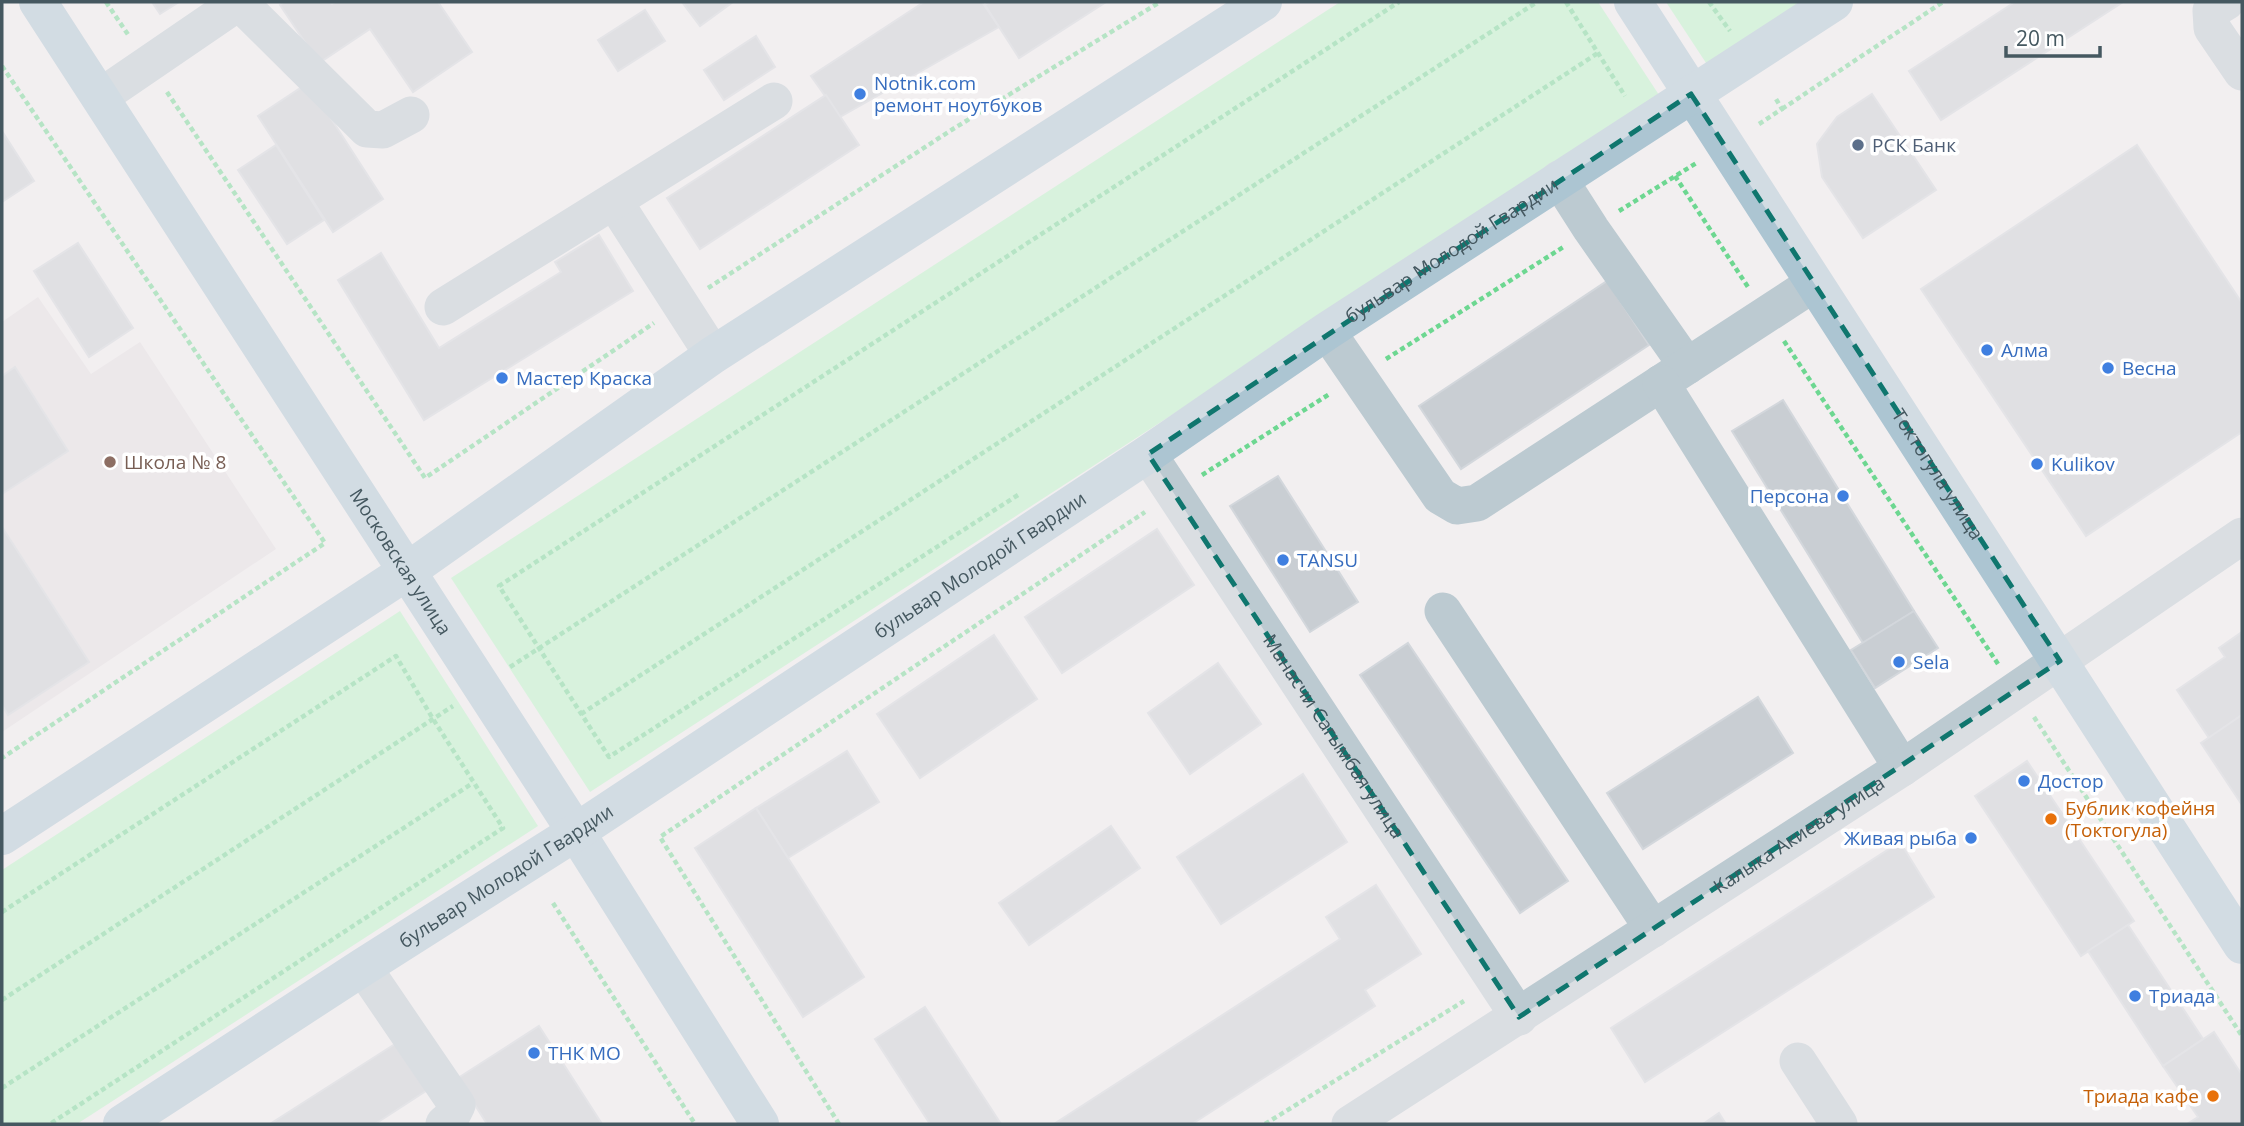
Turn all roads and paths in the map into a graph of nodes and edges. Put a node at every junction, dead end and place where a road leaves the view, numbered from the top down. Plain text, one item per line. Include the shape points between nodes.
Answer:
1 (38, 2) edge
2 (106, 2) edge
3 (1160, 2) edge
4 (1262, 2) edge
5 (1399, 2) edge
6 (1537, 2) edge
7 (1566, 2) edge
8 (1633, 2) edge
9 (1709, 2) edge
10 (1834, 2) edge
11 (1943, 2) edge
12 (2226, 2) edge
13 (1732, 33) dead end
14 (1598, 53) junction
15 (148, 65) junction
16 (2, 66) edge
17 (2242, 72) edge
18 (1691, 94) junction
19 (100, 97) junction
20 (1776, 99) dead end
21 (775, 101) dead end
22 (1629, 102) dead end
23 (1782, 109) junction
24 (411, 116) dead end
25 (1759, 124) dead end
26 (1675, 176) dead end
27 (1559, 179) junction
28 (614, 201) junction
29 (1813, 284) junction
30 (681, 305) junction
31 (443, 307) dead end
32 (1767, 314) junction
33 (1327, 331) junction
34 (713, 355) junction
35 (1674, 374) junction
36 (1148, 454) junction
37 (2242, 536) edge
38 (405, 572) junction
39 (1443, 611) dead end
40 (538, 648) junction
41 (2060, 661) junction
42 (481, 687) junction
43 (2016, 691) junction
44 (581, 714) junction
45 (433, 719) junction
46 (609, 757) dead end
47 (2, 758) edge
48 (1902, 768) junction
49 (472, 783) junction
50 (576, 832) junction
51 (2, 836) edge
52 (660, 837) dead end
53 (553, 903) dead end
54 (2, 912) edge
55 (1653, 929) junction
56 (2242, 945) edge
57 (363, 967) junction
58 (2, 1000) edge
59 (1464, 1001) dead end
60 (1519, 1017) junction
61 (2242, 1036) edge
62 (1798, 1061) dead end
63 (2, 1088) edge
64 (50, 1124) edge
65 (122, 1124) edge
66 (444, 1124) edge
67 (695, 1124) edge
68 (760, 1124) edge
69 (839, 1124) edge
70 (1265, 1124) edge
71 (1350, 1124) edge
72 (1839, 1124) edge

1 - 19 main road, Московская улица
2 - 15 path
3 - 30 path via 941,136
4 - 34 main road
5 - 40 path via 499,586
6 - 40 path
7 - 14 path
8 - 18 main road, Токтогула улица
9 - 13 path
10 - 18 main road, бульвар Молодой Гвардии
11 - 23 path
12 - 17 street via 2211,11 2212,28
14 - 22 path
14 - 44 path
15 - 19 street
15 - 24 street via 239,2 367,129 383,130
15 - 30 path via 425,478
16 - 47 path via 325,543
18 - 27 main road, бульвар Молодой Гвардии
18 - 29 main road, Токтогула улица
19 - 38 main road, Московская улица
20 - 23 path
21 - 28 street
23 - 25 path
26 - 32 path
27 - 33 main road, бульвар Молодой Гвардии
27 - 35 street
28 - 30 street
28 - 31 street
29 - 32 street
29 - 41 main road, Токтогула улица
30 - 34 street
32 - 35 street
32 - 43 path
33 - 35 street via 1440,496 1457,506 1477,503
33 - 36 main road, бульвар Молодой Гвардии
34 - 38 main road
35 - 48 street
36 - 50 main road, бульвар Молодой Гвардии
36 - 60 street, Манасчи Сагымбая улица
37 - 41 street, Калыка Акиева улица
38 - 42 main road, Московская улица
38 - 51 main road
39 - 55 street
40 - 42 path
40 - 44 path
41 - 43 street, Калыка Акиева улица
41 - 56 main road, Токтогула улица
42 - 45 path
42 - 50 main road, Московская улица
43 - 48 street, Калыка Акиева улица
43 - 61 path
44 - 46 path
45 - 49 path
45 - 54 path via 397,656
45 - 58 path
48 - 55 street, Калыка Акиева улица
49 - 63 path
49 - 64 path via 503,828
50 - 57 main road, бульвар Молодой Гвардии
50 - 68 main road, Московская улица
52 - 69 path
53 - 67 path
55 - 60 street, Калыка Акиева улица
57 - 65 main road, бульвар Молодой Гвардии
57 - 66 street via 457,1105
59 - 70 path
60 - 71 street, Калыка Акиева улица
62 - 72 street

